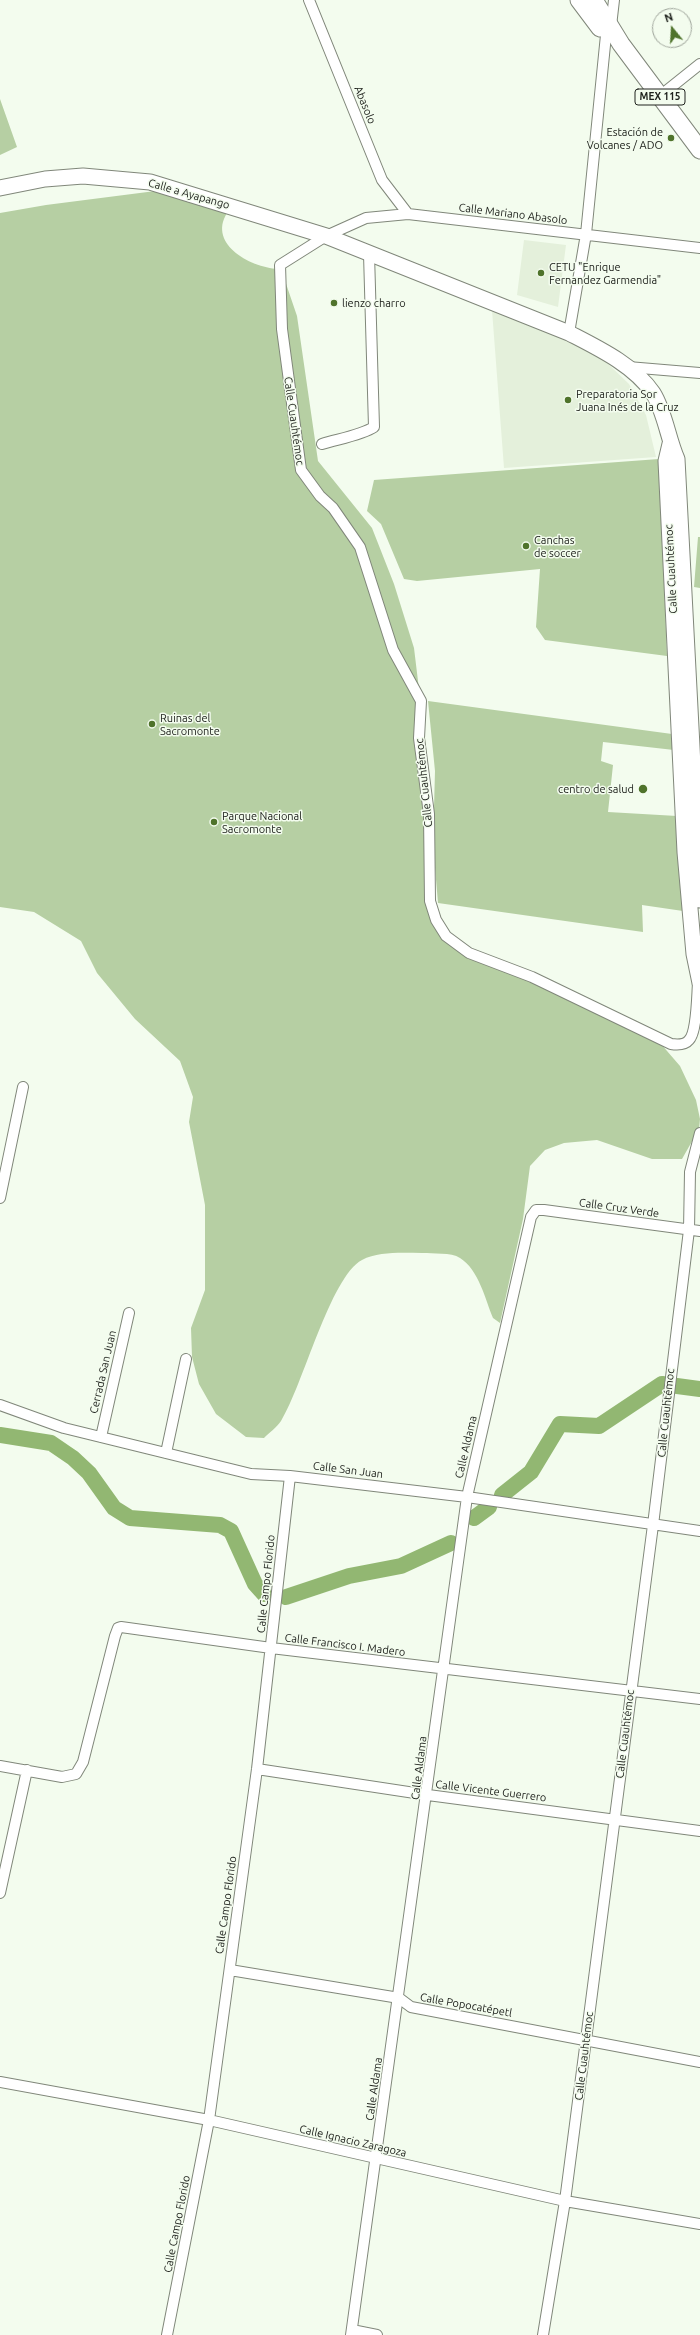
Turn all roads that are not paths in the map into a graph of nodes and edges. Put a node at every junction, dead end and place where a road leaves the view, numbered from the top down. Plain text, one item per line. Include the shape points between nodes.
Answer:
1 (309, 0) edge
2 (578, 0) edge
3 (594, 0) edge
4 (614, 0) edge
5 (613, 35) junction
6 (700, 64) edge
7 (660, 96) junction
8 (700, 150) edge
9 (0, 188) edge
10 (408, 214) junction
11 (586, 234) junction
12 (326, 236) junction
13 (700, 248) edge
14 (369, 254) junction
15 (569, 333) junction
16 (626, 367) junction
17 (700, 374) edge
18 (322, 444) dead end
19 (690, 746) edge
20 (689, 812) junction
21 (700, 900) edge
22 (699, 983) edge
23 (23, 1087) dead end
24 (700, 1133) edge
25 (0, 1198) edge
26 (536, 1210) joint
27 (689, 1230) junction
28 (700, 1231) edge
29 (129, 1313) dead end
30 (186, 1359) dead end
31 (0, 1405) edge
32 (101, 1437) junction
33 (166, 1453) junction
34 (290, 1476) junction
35 (467, 1497) junction
36 (653, 1525) junction
37 (700, 1531) edge
38 (271, 1648) junction
39 (443, 1669) junction
40 (630, 1690) junction
41 (700, 1699) edge
42 (0, 1766) edge
43 (256, 1769) junction
44 (27, 1770) junction
45 (428, 1795) junction
46 (614, 1818) junction
47 (700, 1831) edge
48 (0, 1893) edge
49 (230, 1970) junction
50 (399, 1998) junction
51 (586, 2039) junction
52 (700, 2062) edge
53 (0, 2082) edge
54 (209, 2120) junction
55 (376, 2159) junction
56 (565, 2201) junction
57 (700, 2224) edge
58 (351, 2333) edge
59 (167, 2335) edge
60 (377, 2335) edge
61 (544, 2335) edge

1 - 10 street, Abasolo via 382,180
2 - 5 main road, MEX 115
3 - 5 main road, MEX 115
4 - 5 street
5 - 7 main road, MEX 115
5 - 11 street
6 - 7 street
7 - 8 main road, MEX 115
9 - 12 main road, Calle a Ayapango via 45,179 82,176 150,182
10 - 11 street, Calle Mariano Abasolo
10 - 12 street, Calle Mariano Abasolo via 366,218
11 - 13 street, Calle Mariano Abasolo
11 - 15 street
12 - 14 main road, Calle Cuauhtémoc
12 - 22 street, Calle Cuauhtémoc via 280,265 282,329 301,470 320,496 333,508 360,547 393,650 421,701 419,738 429,814 430,901 436,920 446,936 469,953 532,977 671,1044 679,1045 692,1035
14 - 15 main road, Calle Cuauhtémoc
14 - 18 street via 374,426 365,433 348,435
15 - 16 main road, Calle Cuauhtémoc via 603,350
16 - 17 street
16 - 19 main road, Calle Cuauhtémoc via 653,393 677,459 676,552 680,649
19 - 20 main road, Calle Cuauhtémoc
20 - 21 main road, Calle Cuauhtémoc
20 - 22 main road, Calle Cuauhtémoc via 690,916
23 - 25 street
24 - 27 street, Calle Cuauhtémoc via 690,1172
26 - 27 street, Calle Cruz Verde
26 - 35 street, Calle Aldama via 531,1217
27 - 28 street, Calle Cruz Verde
27 - 36 street, Calle Cuauhtémoc
29 - 32 street, Cerrada San Juan
30 - 33 street
31 - 32 street, Calle San Juan via 64,1428
32 - 33 street, Calle San Juan
33 - 34 street, Calle San Juan via 250,1474
34 - 35 street, Calle San Juan
34 - 38 street, Calle Campo Florido
35 - 36 street, Calle San Juan
35 - 39 street, Calle Aldama
36 - 37 street, Calle San Juan
36 - 40 street, Calle Cuauhtémoc
38 - 39 street, Calle Francisco I. Madero
38 - 43 street, Calle Campo Florido
38 - 44 street, Calle Francisco I. Madero via 118,1628 83,1762 76,1774 62,1777
39 - 40 street, Calle Francisco I. Madero
39 - 45 street, Calle Aldama
40 - 41 street, Calle Francisco I. Madero
40 - 46 street, Calle Cuauhtémoc
42 - 44 street
43 - 45 street, Calle Vicente Guerrero
43 - 49 street, Calle Campo Florido
44 - 48 street
45 - 46 street, Calle Vicente Guerrero
45 - 50 street, Calle Aldama
46 - 47 street, Calle Vicente Guerrero
46 - 51 street, Calle Cuauhtémoc
49 - 50 street, Calle Popocatépetl
49 - 54 street, Calle Campo Florido
50 - 51 street, Calle Popocatépetl via 411,2007
50 - 55 street, Calle Aldama
51 - 52 street, Calle Popocatépetl
51 - 56 street, Calle Cuauhtémoc
53 - 54 street, Calle Ignacio Zaragoza
54 - 55 street, Calle Ignacio Zaragoza
54 - 59 street, Calle Campo Florido
55 - 56 street, Calle Ignacio Zaragoza
55 - 58 street, Calle Aldama
56 - 57 street, Calle Ignacio Zaragoza
56 - 61 street, Calle Cuauhtémoc
58 - 60 street

